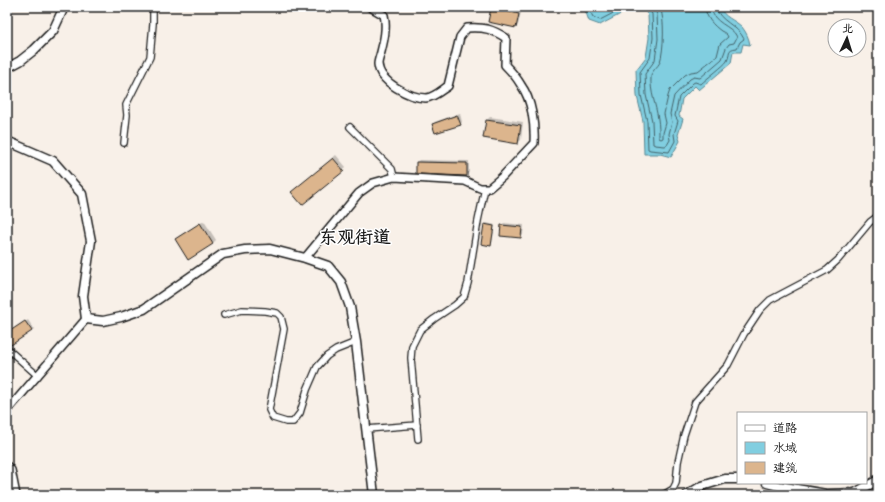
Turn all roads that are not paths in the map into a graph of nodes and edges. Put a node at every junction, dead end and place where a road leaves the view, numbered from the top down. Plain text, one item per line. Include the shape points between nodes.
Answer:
1 (64, 7) edge
2 (153, 7) edge
3 (370, 7) edge
4 (7, 68) edge
5 (350, 127) dead end
6 (7, 141) edge
7 (124, 143) dead end
8 (394, 177) junction
9 (485, 188) junction
10 (878, 216) edge
11 (305, 258) junction
12 (224, 315) dead end
13 (86, 318) junction
14 (356, 342) junction
15 (7, 347) edge
16 (38, 376) junction
17 (7, 411) edge
18 (417, 425) junction
19 (367, 429) junction
20 (418, 440) dead end
21 (7, 459) edge
22 (9, 468) edge
23 (737, 479) edge
24 (878, 480) edge
25 (771, 484) edge
26 (16, 495) edge
27 (374, 495) edge
28 (663, 495) edge
29 (687, 495) edge

1 - 4 main road via 53,31 29,54
2 - 7 street via 150,57 126,104
3 - 9 street via 384,15 386,23 378,65 384,78 394,87 413,96 427,98 448,86 460,37 467,28 483,28 506,38 505,65 522,85 528,98 534,144 502,177 489,188
5 - 8 street via 392,169
6 - 13 main road via 53,161 82,194 91,241 84,296
8 - 9 street via 465,181
8 - 11 street via 373,183 359,193
9 - 18 street via 464,297 420,330 412,346
10 - 28 street via 827,270 770,300 760,310 728,365 695,402 684,435 676,483 673,489
11 - 13 main road via 270,249 223,254 144,309 103,321
11 - 14 main road via 328,266 341,282 350,307
12 - 14 street via 242,310 265,311 281,317 284,329 269,410 273,418 286,422 293,422 300,412 317,367 336,350
13 - 16 street
14 - 19 main road
15 - 16 street
16 - 17 street
18 - 19 street
18 - 20 street
19 - 27 main road
21 - 22 street
22 - 26 street
23 - 29 main road via 714,482
24 - 25 main road via 855,493 826,494

